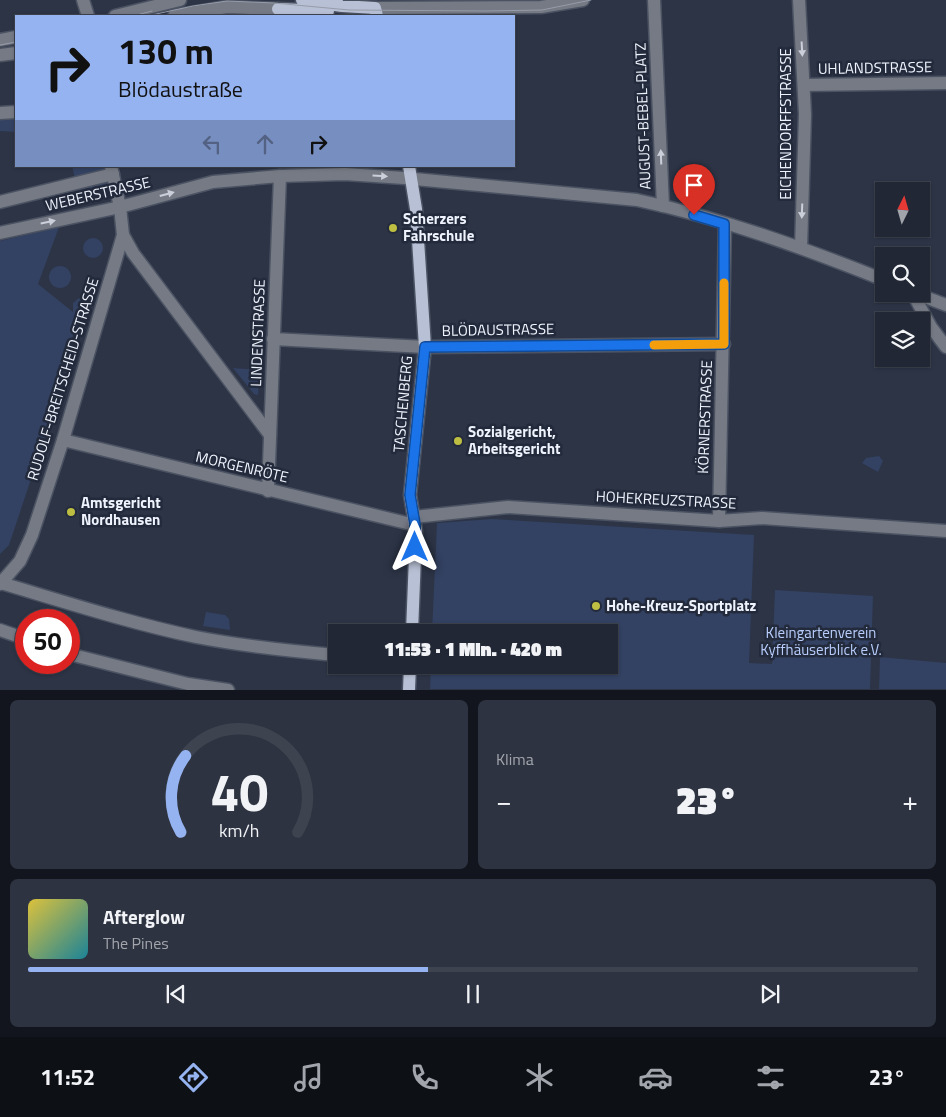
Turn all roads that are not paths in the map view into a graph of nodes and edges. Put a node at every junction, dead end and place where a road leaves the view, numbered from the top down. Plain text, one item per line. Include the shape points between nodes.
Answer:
1 (83, 0) edge
2 (180, 0) edge
3 (302, 0) edge
4 (329, 0) edge
5 (583, 0) edge
6 (654, 0) edge
7 (799, 0) edge
8 (281, 5) edge
9 (341, 6) junction
10 (376, 12) edge
11 (88, 15) edge
12 (119, 15) edge
13 (180, 15) edge
14 (15, 37) edge
15 (0, 40) edge
16 (15, 53) edge
17 (0, 55) edge
18 (946, 83) edge
19 (804, 85) junction
20 (15, 112) edge
21 (0, 113) edge
22 (112, 170) edge
23 (320, 171) edge
24 (410, 172) edge
25 (280, 176) junction
26 (0, 202) edge
27 (663, 206) junction
28 (120, 207) junction
29 (724, 224) junction
30 (0, 233) edge
31 (123, 235) junction
32 (801, 248) junction
33 (875, 277) edge
34 (930, 299) edge
35 (919, 302) edge
36 (946, 305) edge
37 (273, 340) junction
38 (945, 342) edge
39 (724, 344) junction
40 (425, 347) junction
41 (270, 435) junction
42 (63, 440) junction
43 (268, 491) junction
44 (415, 521) junction
45 (719, 521) junction
46 (946, 531) edge
47 (0, 583) edge
48 (412, 624) edge
49 (0, 630) edge
50 (15, 635) edge
51 (328, 654) edge
52 (80, 657) edge
53 (410, 674) edge
54 (228, 690) edge
55 (409, 690) edge

1 - 11 street
2 - 12 street
3 - 9 main road
4 - 9 main road
5 - 10 street via 541,7
27 -> 6 street, AUGUST-BEBEL-PLATZ
7 -> 19 street, EICHENDORFFSTRASSE
8 - 9 main road via 330,11
8 - 13 street via 227,7
9 - 10 main road
14 - 15 street
16 - 17 street
18 - 19 street, UHLANDSTRASSE
19 -> 32 street, EICHENDORFFSTRASSE
20 - 21 street
22 - 26 street, RUDOLF-BREITSCHEID-STRASSE
22 - 28 street, RUDOLF-BREITSCHEID-STRASSE
23 -> 24 street, WEBERSTRASSE via 345,174
23 - 25 street, WEBERSTRASSE
24 - 27 street, AUGUST-BEBEL-PLATZ
24 - 40 main road, TASCHENBERG
28 -> 25 street, WEBERSTRASSE via 213,182
25 - 37 street, LINDENSTRASSE
27 - 29 street
30 -> 28 street, WEBERSTRASSE
28 - 31 street, RUDOLF-BREITSCHEID-STRASSE
29 - 32 street
29 - 39 street, KÖRNERSTRASSE
31 - 41 street via 133,253
31 - 42 street, RUDOLF-BREITSCHEID-STRASSE
32 - 33 street
34 - 36 street
35 - 38 street via 931,327
37 - 40 street, BLÖDAUSTRASSE
37 - 41 street, LINDENSTRASSE
39 - 40 street, BLÖDAUSTRASSE
39 - 45 street, KÖRNERSTRASSE
40 - 44 main road, TASCHENBERG via 410,495
41 - 43 street, LINDENSTRASSE
42 - 43 street, MORGENRÖTE
42 - 47 street, RUDOLF-BREITSCHEID-STRASSE via 26,549 20,561
43 - 44 street, MORGENRÖTE
44 - 45 street, HOHEKREUZSTRASSE via 508,507
44 - 48 main road, TASCHENBERG
45 - 46 street, HOHEKREUZSTRASSE via 762,518
47 - 51 street via 197,637
49 - 50 street
52 - 54 street via 188,684
53 - 55 main road

